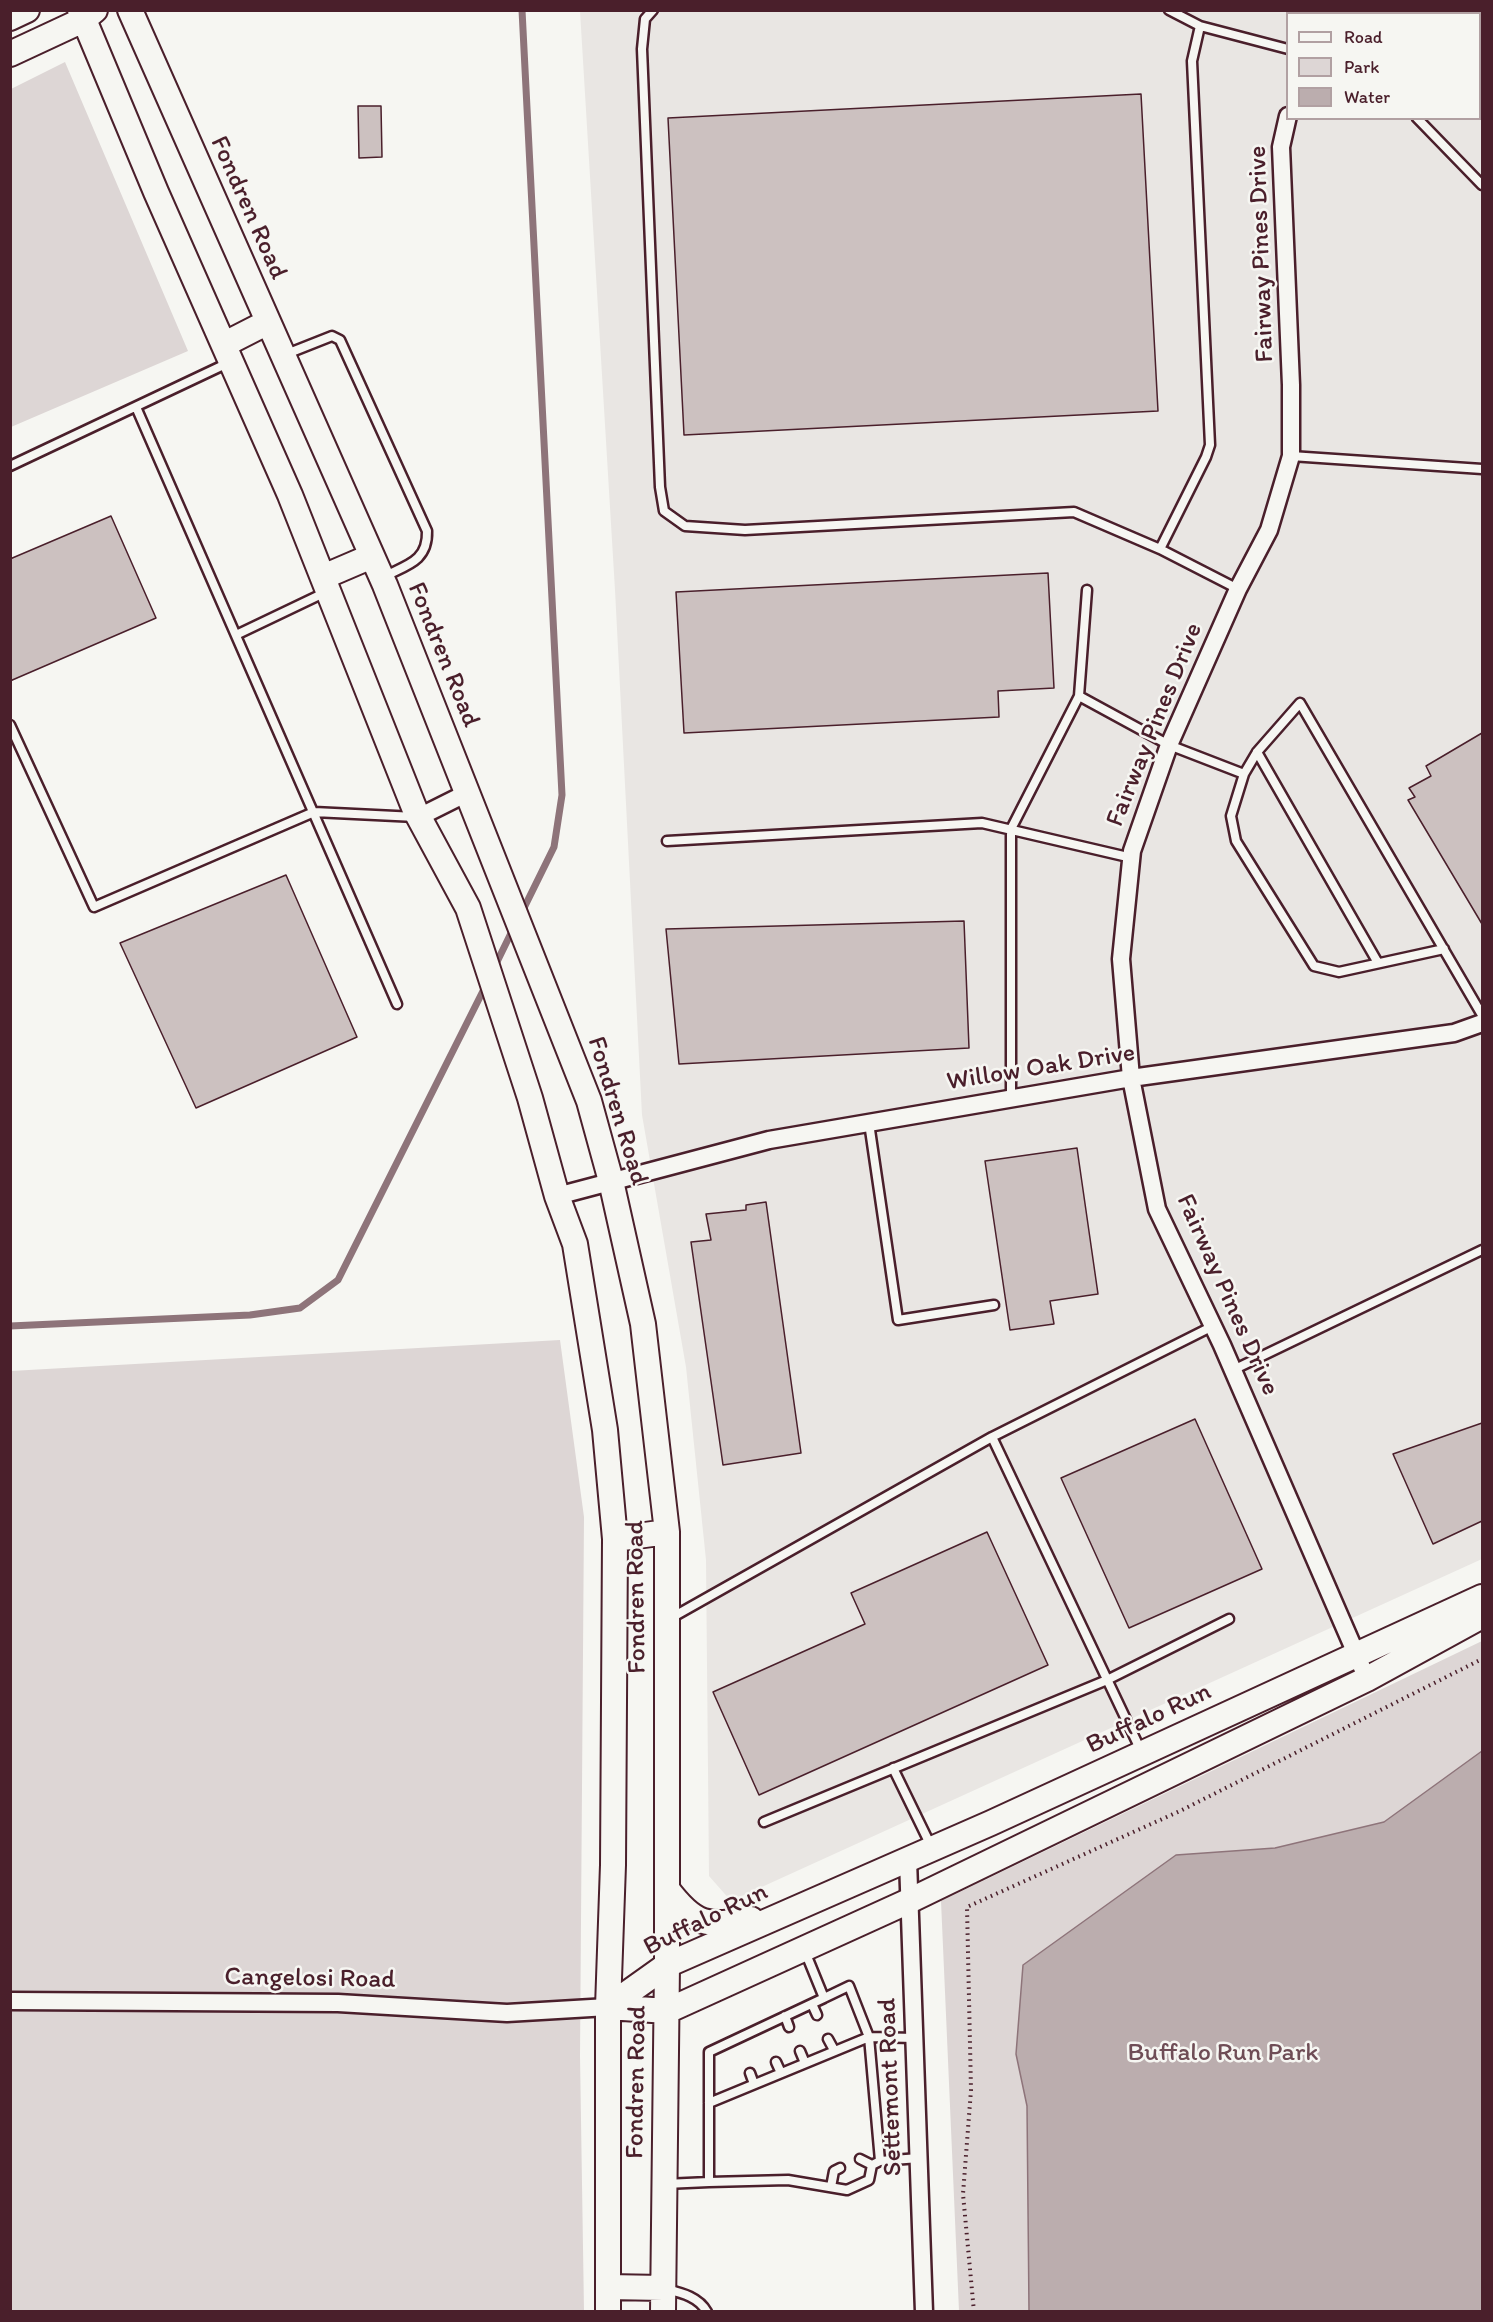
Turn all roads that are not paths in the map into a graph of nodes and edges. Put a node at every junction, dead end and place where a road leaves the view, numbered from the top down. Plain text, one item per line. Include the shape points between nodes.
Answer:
1 (27, 10) edge
2 (130, 10) edge
3 (653, 10) edge
4 (1169, 10) edge
5 (86, 14) edge
6 (645, 15) edge
7 (10, 18) edge
8 (1200, 26) junction
9 (1286, 50) edge
10 (10, 54) edge
11 (1286, 120) edge
12 (1420, 120) edge
13 (1482, 185) edge
14 (268, 322) junction
15 (228, 352) junction
16 (282, 356) junction
17 (136, 407) junction
18 (1291, 456) junction
19 (10, 466) edge
20 (1482, 469) edge
21 (1160, 549) junction
22 (372, 556) junction
23 (382, 578) junction
24 (326, 584) junction
25 (1238, 589) junction
26 (1087, 590) dead end
27 (236, 635) junction
28 (1079, 696) junction
29 (10, 725) edge
30 (1169, 745) junction
31 (1257, 752) junction
32 (1244, 774) junction
33 (467, 793) junction
34 (314, 812) junction
35 (419, 817) junction
36 (1011, 829) junction
37 (667, 841) dead end
38 (1132, 858) junction
39 (1444, 949) junction
40 (1378, 963) junction
41 (397, 1004) dead end
42 (1482, 1015) edge
43 (1482, 1023) edge
44 (1131, 1078) junction
45 (1011, 1099) junction
46 (869, 1123) junction
47 (611, 1182) junction
48 (557, 1196) junction
49 (1482, 1250) edge
50 (993, 1305) dead end
51 (1213, 1326) junction
52 (1233, 1370) junction
53 (992, 1437) junction
54 (667, 1532) junction
55 (615, 1539) junction
56 (1482, 1597) edge
57 (1482, 1616) edge
58 (1229, 1619) dead end
59 (667, 1620) junction
60 (1355, 1654) junction
61 (1367, 1679) junction
62 (1107, 1680) junction
63 (1142, 1753) junction
64 (893, 1768) junction
65 (764, 1822) dead end
66 (933, 1849) junction
67 (908, 1860) junction
68 (667, 1889) junction
69 (909, 1901) junction
70 (789, 1911) junction
71 (804, 1949) junction
72 (668, 1965) junction
73 (824, 1998) junction
74 (10, 2001) edge
75 (812, 2004) junction
76 (608, 2007) junction
77 (667, 2011) junction
78 (817, 2015) dead end
79 (785, 2016) junction
80 (761, 2027) junction
81 (789, 2027) dead end
82 (869, 2037) junction
83 (766, 2038) dead end
84 (915, 2038) junction
85 (828, 2039) dead end
86 (735, 2040) junction
87 (739, 2049) dead end
88 (834, 2050) junction
89 (800, 2051) dead end
90 (776, 2062) dead end
91 (805, 2063) junction
92 (750, 2073) dead end
93 (781, 2073) junction
94 (754, 2084) junction
95 (709, 2103) junction
96 (918, 2158) junction
97 (860, 2159) dead end
98 (876, 2163) junction
99 (840, 2168) dead end
100 (709, 2182) junction
101 (664, 2184) junction
102 (831, 2187) junction
103 (608, 2287) junction
104 (663, 2300) edge
105 (609, 2312) edge
106 (707, 2312) edge
107 (924, 2312) edge

1 - 7 main road
2 - 14 main road, Fondren Road
3 - 6 lane
4 - 8 lane
5 - 10 main road
5 - 15 main road, Fondren Road via 156,192
6 - 21 lane via 643,84 664,511 685,526 745,530 1074,512
8 - 9 lane
8 - 21 lane via 1191,61 1210,445
11 - 18 street, Fairway Pines Drive via 1281,147
12 - 13 lane
14 - 15 main road
14 - 16 main road, Fondren Road
15 - 17 lane
15 - 24 main road, Fondren Road
16 - 22 main road, Fondren Road
16 - 23 lane via 320,339 332,336 340,340 427,531 427,543 416,561
17 - 19 lane
17 - 27 lane
18 - 20 lane
18 - 25 street, Fairway Pines Drive via 1269,530
21 - 25 lane
22 - 23 main road, Fondren Road
22 - 24 main road
23 - 33 main road, Fondren Road
24 - 27 lane
24 - 35 main road, Fondren Road
25 - 30 street, Fairway Pines Drive
26 - 28 lane
27 - 34 lane
28 - 30 lane
28 - 36 lane
29 - 34 lane via 94,907
30 - 32 lane
30 - 38 street, Fairway Pines Drive
31 - 32 lane
31 - 39 lane via 1300,703
31 - 40 lane
32 - 40 lane via 1231,816 1236,841 1314,966 1339,972
33 - 35 street
33 - 47 main road, Fondren Road via 589,1101
34 - 35 lane
34 - 41 lane
35 - 48 main road, Fondren Road via 468,908 528,1091
36 - 37 lane via 982,823
36 - 38 lane
36 - 45 lane
38 - 44 street, Fairway Pines Drive via 1121,959
39 - 40 lane
39 - 42 lane
43 - 44 street, Willow Oak Drive via 1455,1033
44 - 45 street, Willow Oak Drive
44 - 51 street, Fairway Pines Drive via 1157,1209
45 - 46 street, Willow Oak Drive
46 - 47 street, Willow Oak Drive via 769,1140
46 - 50 lane via 898,1320
47 - 48 street, Willow Oak Drive
47 - 54 main road, Fondren Road via 643,1324
48 - 55 main road, Fondren Road via 575,1244 605,1430
49 - 52 lane
51 - 52 street, Fairway Pines Drive
51 - 53 lane
52 - 60 street, Fairway Pines Drive
53 - 59 lane
53 - 62 lane
54 - 55 main road
54 - 59 main road, Fondren Road
55 - 76 main road, Fondren Road
56 - 60 main road, Buffalo Run
57 - 61 main road
58 - 62 lane
59 - 68 main road, Fondren Road
60 - 61 street, Fairway Pines Drive
60 - 63 main road, Buffalo Run
61 - 69 main road
62 - 63 lane
62 - 64 lane
63 - 66 main road, Buffalo Run
64 - 65 lane
64 - 66 lane
66 - 67 main road, Buffalo Run
67 - 69 street, Settemont Road
67 - 70 main road, Buffalo Run
68 - 70 main road via 693,1918 713,1924
68 - 72 main road, Fondren Road
69 - 71 main road
69 - 84 street, Settemont Road
70 - 72 main road, Buffalo Run
71 - 73 lane
71 - 77 main road
72 - 76 main road, Buffalo Run
72 - 77 main road, Fondren Road
73 - 75 lane
73 - 82 lane via 849,1986
74 - 76 street, Cangelosi Road via 338,2003 507,2013
75 - 78 lane
75 - 79 lane
76 - 77 main road
76 - 103 main road, Fondren Road
77 - 101 main road, Fondren Road
79 - 80 lane
79 - 81 lane
80 - 83 lane
80 - 86 lane
82 - 84 lane
82 - 88 lane
82 - 98 lane
84 - 96 street, Settemont Road
85 - 88 lane
86 - 87 lane
86 - 95 lane via 709,2052
88 - 91 lane
89 - 91 lane
90 - 93 lane
91 - 93 lane
92 - 94 lane
93 - 94 lane
94 - 95 lane
95 - 100 lane
96 - 98 lane
96 - 107 street, Settemont Road
97 - 98 lane
98 - 102 lane via 869,2180 847,2190
99 - 102 lane via 834,2171
100 - 101 lane
100 - 102 lane via 788,2180
101 - 104 main road, Fondren Road
103 - 104 main road
103 - 105 main road, Fondren Road
104 - 106 lane via 691,2296

